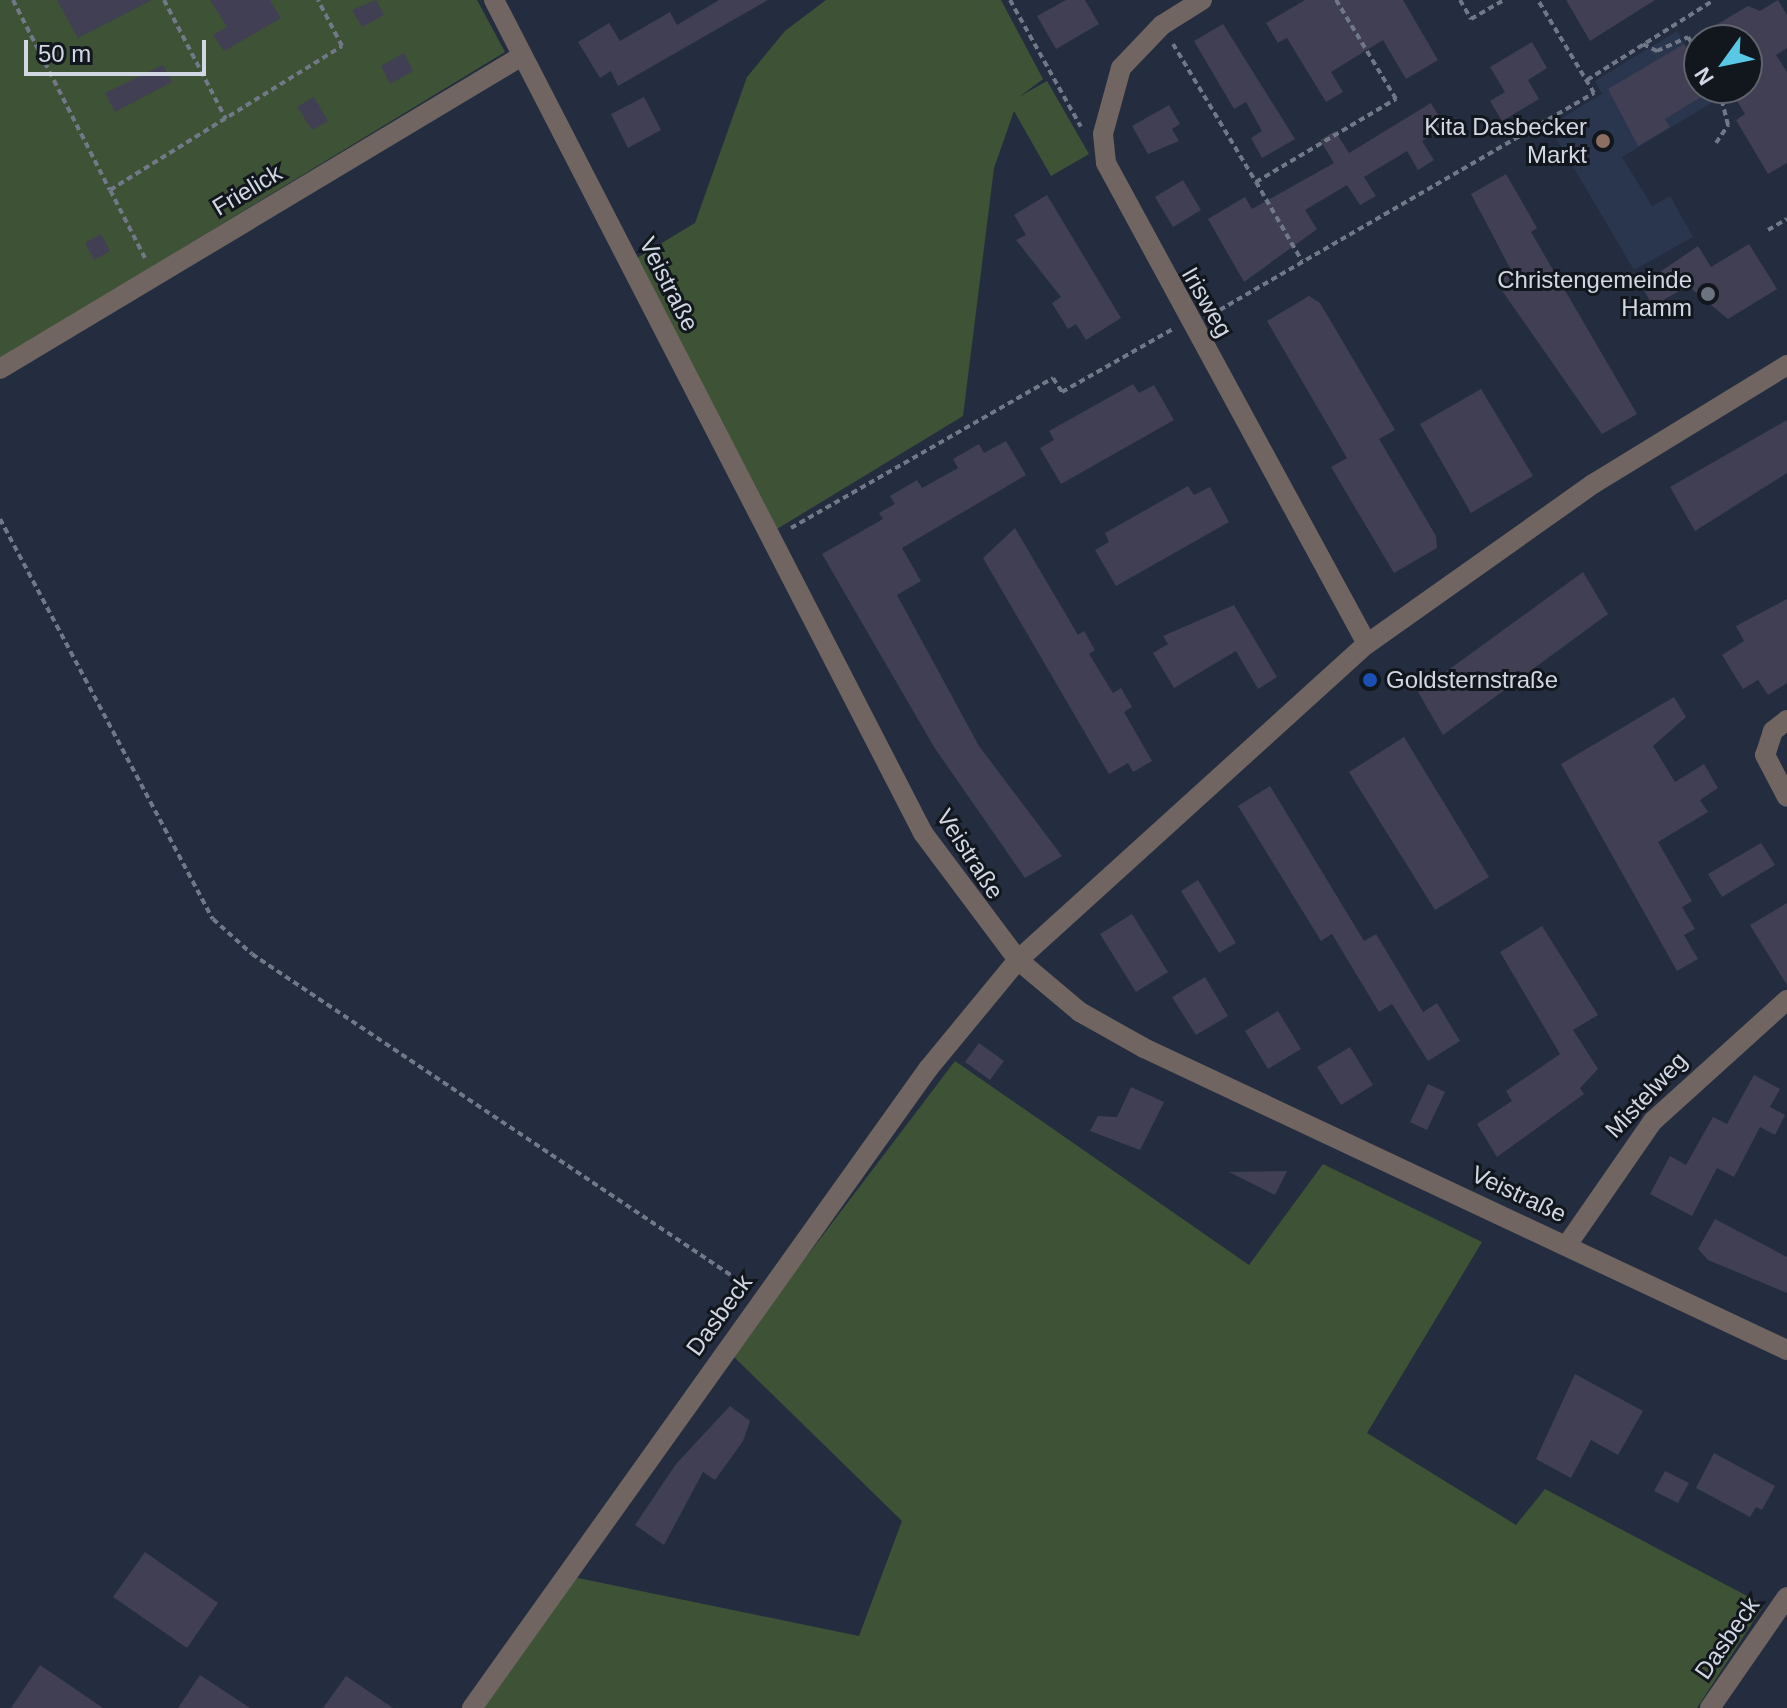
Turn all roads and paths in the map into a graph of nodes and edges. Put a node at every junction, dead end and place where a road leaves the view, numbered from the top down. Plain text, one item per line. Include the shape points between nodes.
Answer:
1 (13, 0) edge
2 (164, 0) edge
3 (318, 0) edge
4 (1010, 0) edge
5 (1202, 0) edge
6 (1336, 0) edge
7 (1460, 0) edge
8 (1504, 0) edge
9 (1538, 0) edge
10 (1714, 0) edge
11 (502, 3) edge
12 (1162, 25) junction
13 (1683, 39) edge
14 (1643, 44) junction
15 (522, 56) junction
16 (1587, 80) junction
17 (1723, 104) edge
18 (226, 119) junction
19 (1103, 134) junction
20 (1716, 143) dead end
21 (1256, 182) junction
22 (110, 190) junction
23 (1787, 219) edge
24 (1768, 230) dead end
25 (1302, 261) junction
26 (154, 277) junction
27 (1190, 324) junction
28 (1787, 365) edge
29 (0, 369) edge
30 (0, 519) edge
31 (771, 539) junction
32 (1367, 644) junction
33 (1787, 720) edge
34 (1787, 797) edge
35 (1018, 960) junction
36 (1787, 1000) edge
37 (1567, 1245) junction
38 (756, 1292) dead end
39 (1787, 1350) edge
40 (1787, 1597) edge
41 (472, 1708) edge
42 (1710, 1708) edge

1 - 22 path
2 - 18 path
3 - 18 path via 342,46
4 - 19 path via 1081,128
5 - 12 street, Irisweg
6 - 21 path via 1396,99
7 - 8 path via 1471,19
9 - 16 path
10 - 14 path
11 - 15 street, Veistraße
12 - 19 street, Irisweg via 1121,68
12 - 21 path
13 - 14 path via 1657,51
14 - 16 path
15 - 26 street, Frielick
15 - 31 street, Veistraße
16 - 25 path via 1594,93
17 - 20 path via 1728,125
18 - 22 path
19 - 27 street, Irisweg via 1115,189
21 - 25 path
22 - 26 path
23 - 24 path
25 - 27 path
26 - 29 street, Frielick
27 - 31 path via 1062,392 1053,378
27 - 32 street, Irisweg
28 - 32 street via 1593,484
30 - 38 path via 213,919 252,954
31 - 35 street, Veistraße via 923,833
32 - 35 street
33 - 34 street via 1773,731 1765,755
35 - 37 street, Veistraße via 1080,1012 1144,1048
35 - 41 street, Dasbeck via 928,1069
36 - 37 street, Mistelweg via 1653,1121
37 - 39 street, Veistraße
40 - 42 street, Dasbeck

